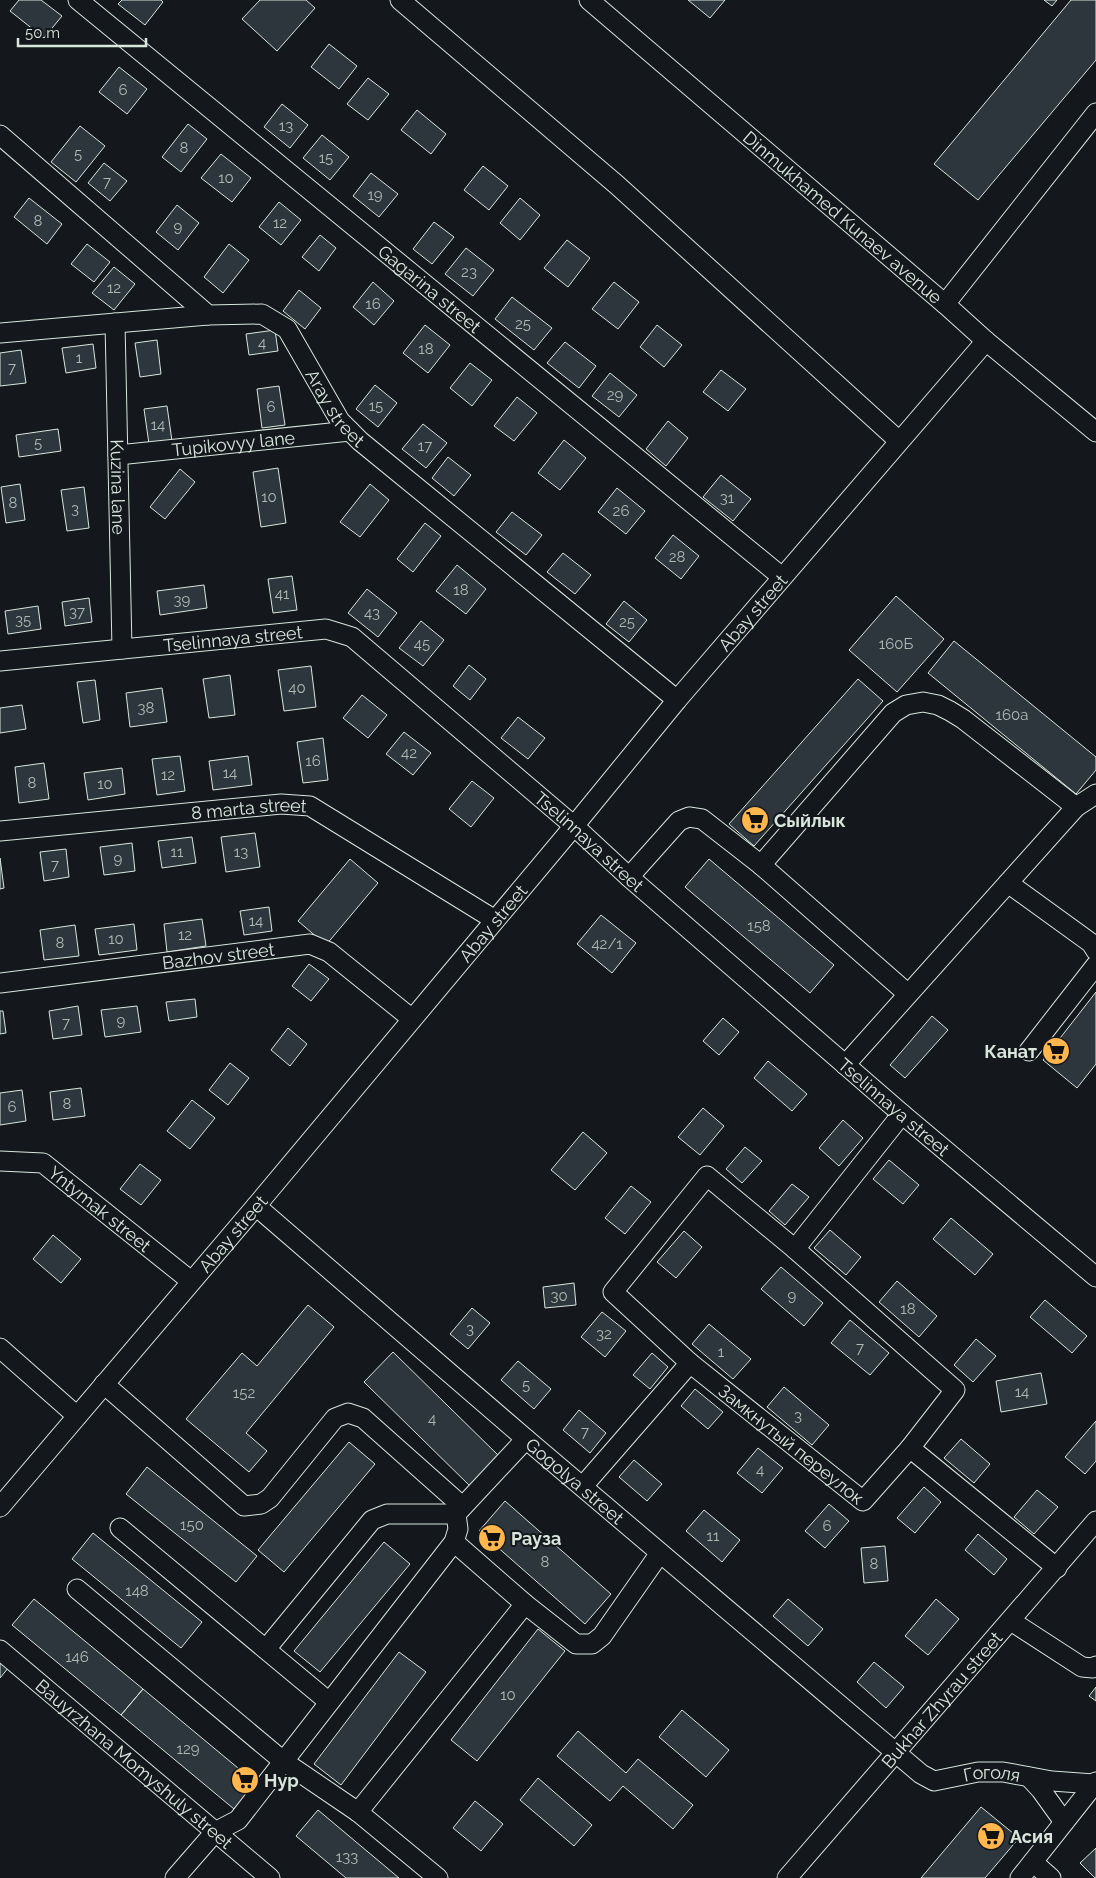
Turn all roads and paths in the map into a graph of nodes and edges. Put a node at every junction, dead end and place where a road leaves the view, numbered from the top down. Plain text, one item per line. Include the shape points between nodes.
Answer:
1 (78, 0) edge
2 (400, 0) edge
3 (589, 0) edge
4 (1096, 113) edge
5 (0, 135) edge
6 (945, 304) junction
7 (208, 315) junction
8 (116, 323) junction
9 (0, 333) edge
10 (986, 340) junction
11 (350, 431) junction
12 (1096, 432) edge
13 (899, 441) junction
14 (118, 455) junction
15 (782, 577) junction
16 (122, 649) junction
17 (0, 662) edge
18 (677, 700) junction
19 (1096, 794) edge
20 (1076, 806) junction
21 (574, 826) junction
22 (0, 831) edge
23 (761, 865) junction
24 (629, 877) junction
25 (1008, 883) junction
26 (495, 920) junction
27 (1096, 951) edge
28 (1096, 966) edge
29 (0, 983) edge
30 (908, 994) junction
31 (412, 1019) junction
32 (1030, 1050) dead end
33 (845, 1065) junction
34 (902, 1114) junction
35 (0, 1161) edge
36 (256, 1206) junction
37 (795, 1248) junction
38 (1096, 1277) edge
39 (191, 1281) junction
40 (0, 1348) edge
41 (690, 1363) junction
42 (104, 1384) junction
43 (77, 1416) junction
44 (526, 1439) junction
45 (910, 1448) junction
46 (583, 1486) junction
47 (0, 1507) edge
48 (459, 1510) junction
49 (1095, 1524) edge
50 (120, 1528) dead end
51 (454, 1542) junction
52 (660, 1553) junction
53 (1057, 1568) junction
54 (77, 1589) dead end
55 (525, 1604) junction
56 (1011, 1621) junction
57 (266, 1649) junction
58 (0, 1650) edge
59 (1096, 1666) edge
60 (329, 1702) junction
61 (896, 1754) junction
62 (283, 1762) junction
63 (1029, 1777) junction
64 (1095, 1783) edge
65 (358, 1812) junction
66 (1064, 1822) junction
67 (215, 1832) junction
68 (1033, 1862) junction
69 (175, 1878) edge
70 (270, 1878) edge
71 (438, 1878) edge
72 (787, 1878) edge
73 (1020, 1878) edge
74 (1051, 1878) edge

1 - 15 street, Gagarina street
2 - 13 street via 617,185
3 - 6 street, Dinmukhamed Kunaev avenue
4 - 6 street
5 - 7 street
6 - 10 street, Dinmukhamed Kunaev avenue
7 - 8 street, Aray street
7 - 11 street, Aray street via 262,314 287,329 340,420
8 - 9 street, Aray street
8 - 14 street, Kuzina lane
10 - 12 street, Dinmukhamed Kunaev avenue
10 - 13 street, Abay street
11 - 14 street, Tupikovyy lane
11 - 18 street, Aray street
13 - 15 street, Abay street
14 - 16 street, Kuzina lane
15 - 18 street, Abay street
16 - 17 street, Tselinnaya street
16 - 21 street, Tselinnaya street via 326,629 352,637
18 - 21 street, Abay street
19 - 20 street
20 - 23 street via 963,719 938,705 923,702 894,713
20 - 25 street
21 - 24 street, Tselinnaya street
21 - 26 street, Abay street
22 - 26 street, 8 marta street via 281,804 310,806
23 - 24 street via 702,819 689,816 679,821
23 - 30 street
24 - 33 street, Tselinnaya street
25 - 27 street
25 - 30 street
26 - 31 street, Abay street
28 - 32 street
29 - 31 street, Bazhov street via 310,944 329,952
30 - 33 street
31 - 36 street, Abay street
33 - 34 street, Tselinnaya street
34 - 37 street
34 - 38 street, Tselinnaya street
35 - 39 street, Yntymak street via 44,1163
36 - 39 street, Abay street
36 - 44 street, Gogolya street
37 - 41 street, Замкнутый переулок via 707,1176 614,1292
37 - 45 street, Замкнутый переулок via 955,1390
39 - 42 street, Abay street
40 - 43 street
41 - 45 street, Замкнутый переулок via 863,1501
41 - 46 street
42 - 43 street, Abay street
42 - 48 street via 244,1506 261,1504 270,1498 335,1418 348,1414 362,1418
43 - 47 street, Abay street
44 - 46 street, Gogolya street
44 - 48 street
45 - 53 street
46 - 52 street, Gogolya street
48 - 51 street
48 - 57 street via 387,1514 372,1520
49 - 53 street, Bukhar Zhyrau street
50 - 57 street
51 - 55 street
51 - 60 street
52 - 55 street via 602,1636 592,1644 576,1644
52 - 61 street, Gogolya street
53 - 56 street, Bukhar Zhyrau street
54 - 62 street
55 - 65 street
56 - 59 street via 1082,1667
56 - 61 street, Bukhar Zhyrau street
57 - 60 street
58 - 67 street, Bauyrzhana Momyshuly street
60 - 62 street
61 - 63 street, Гоголя via 934,1781 978,1772
61 - 72 street, Bukhar Zhyrau street
62 - 65 street
62 - 67 street via 238,1820
63 - 64 street, Гоголя
63 - 66 street
64 - 66 street
65 - 71 street
66 - 68 street
67 - 69 street
67 - 70 street, Bauyrzhana Momyshuly street
68 - 73 street
68 - 74 street

